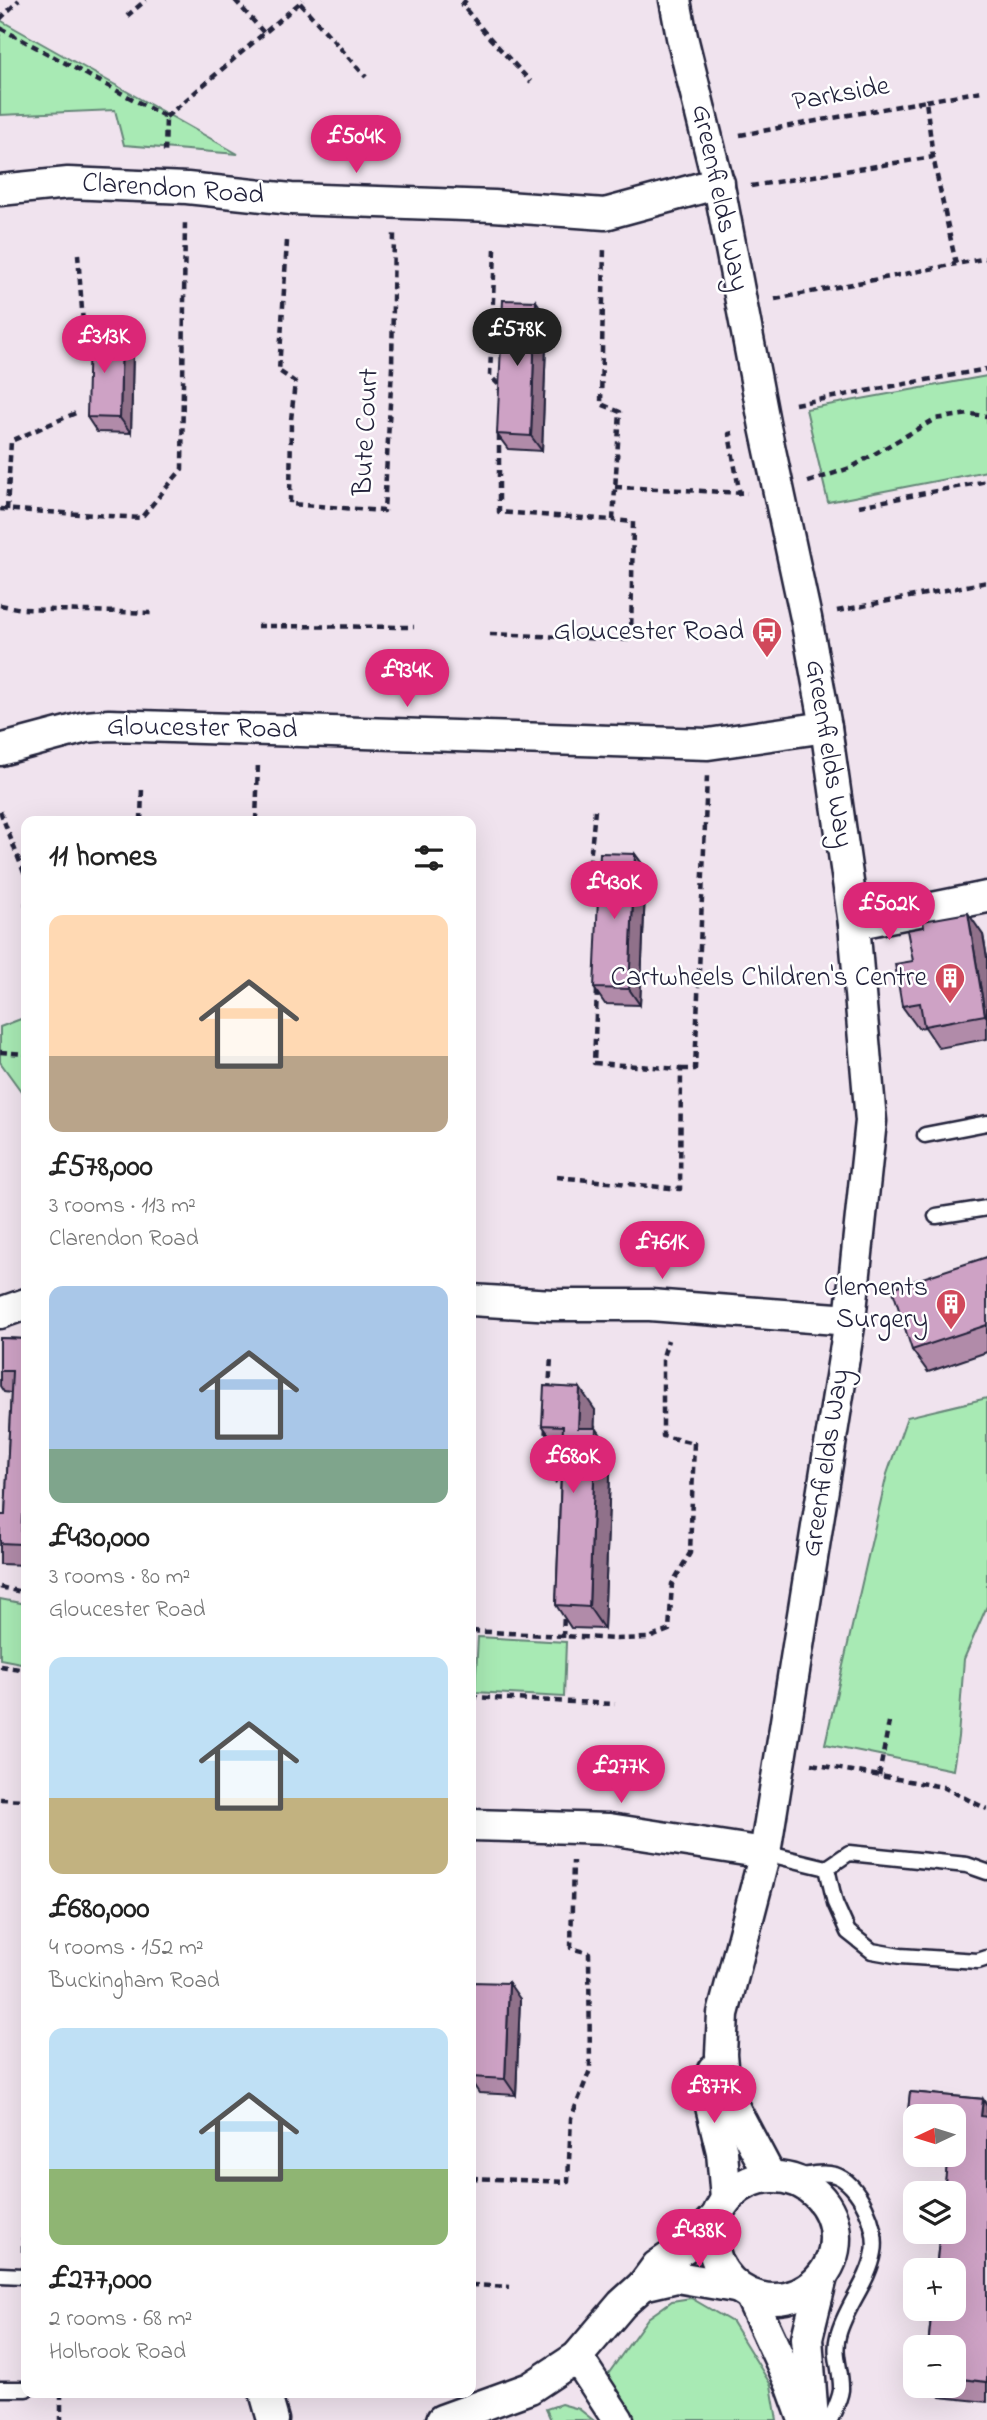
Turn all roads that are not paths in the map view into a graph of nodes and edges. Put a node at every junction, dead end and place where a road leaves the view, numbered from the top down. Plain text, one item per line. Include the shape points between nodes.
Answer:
1 (675, 0) edge
2 (720, 187) junction
3 (0, 190) edge
4 (826, 727) junction
5 (0, 750) edge
6 (987, 897) edge
7 (854, 924) junction
8 (987, 1123) edge
9 (925, 1135) dead end
10 (987, 1208) edge
11 (936, 1216) dead end
12 (476, 1300) edge
13 (21, 1306) edge
14 (0, 1313) edge
15 (850, 1320) junction
16 (476, 1825) edge
17 (765, 1853) junction
18 (827, 1868) junction
19 (987, 1872) edge
20 (987, 1958) edge
21 (720, 2054) junction
22 (781, 2177) junction
23 (721, 2209) junction
24 (0, 2275) edge
25 (21, 2276) edge
26 (822, 2277) junction
27 (643, 2285) junction
28 (743, 2291) junction
29 (577, 2357) junction
30 (0, 2389) edge
31 (21, 2389) edge
32 (267, 2398) edge
33 (273, 2420) edge
34 (442, 2420) edge
35 (618, 2420) edge
36 (804, 2420) edge
37 (813, 2420) edge
38 (830, 2420) edge

1 - 2 street, Greenfields Way
2 - 3 street, Clarendon Road via 605,214 68,183
2 - 4 street, Greenfields Way
4 - 5 street, Gloucester Road via 708,744 109,725
4 - 7 street, Greenfields Way
6 - 7 street
7 - 15 street, Greenfields Way via 871,1121
8 - 9 lane
10 - 11 lane
12 - 15 street via 650,1305
13 - 14 street
15 - 17 street, Greenfields Way
16 - 17 street via 609,1829
17 - 18 lane
17 - 21 street, Greenfields Way via 723,2014
18 - 19 lane via 849,1853 967,1865
18 - 20 lane via 848,1932 872,1951 978,1961
21 - 22 street, Greenfields Way via 724,2089
21 - 23 street, Greenfields Way via 706,2086 722,2152
22 - 23 street via 754,2179 735,2190
22 - 26 street via 808,2186 824,2201 834,2220 834,2253
22 - 38 lane via 835,2175 852,2186 871,2217 875,2251 840,2326 835,2347 841,2390
23 - 27 street via 691,2244 657,2266
23 - 28 street via 712,2240 721,2270
24 - 25 lane
26 - 28 street via 806,2291 786,2299 772,2300
26 - 37 street via 807,2338
27 - 28 street via 677,2277
27 - 29 street
28 - 36 street via 791,2384
29 - 34 street via 530,2388
29 - 35 street
30 - 31 lane
32 - 33 street

